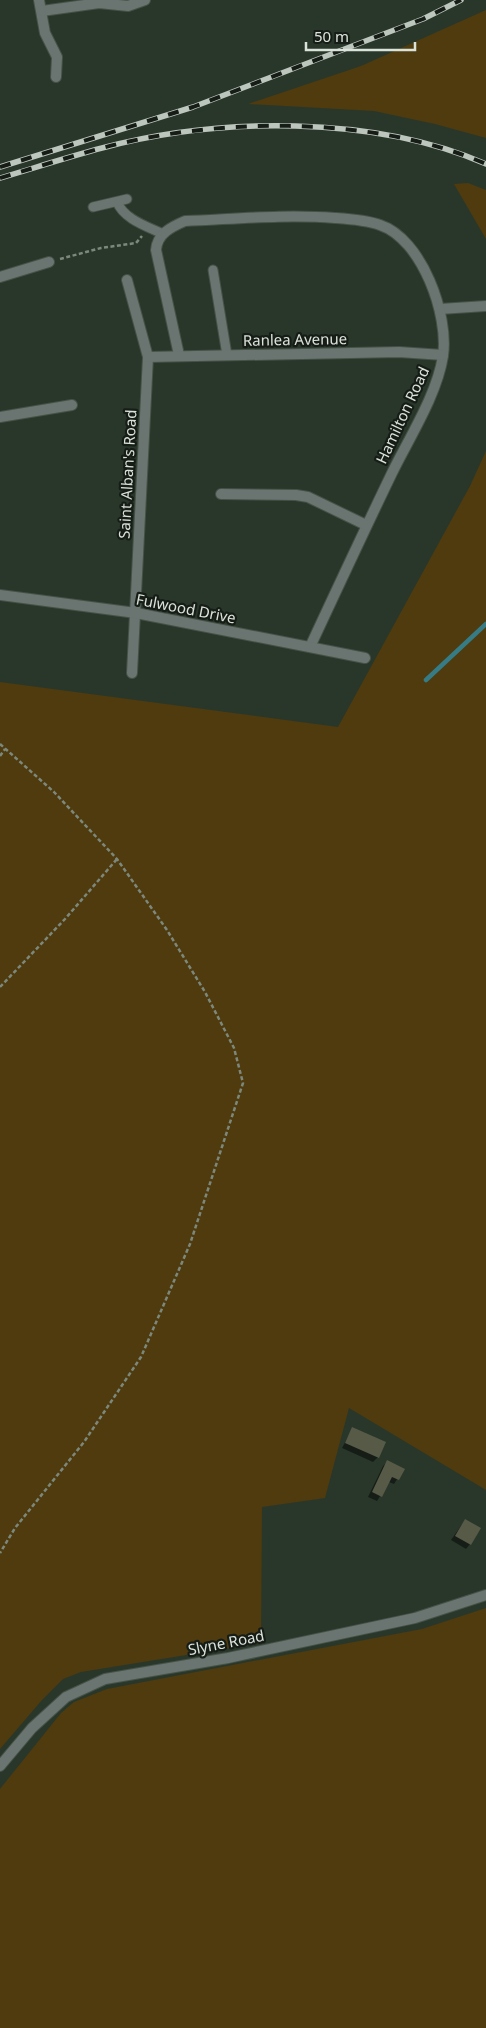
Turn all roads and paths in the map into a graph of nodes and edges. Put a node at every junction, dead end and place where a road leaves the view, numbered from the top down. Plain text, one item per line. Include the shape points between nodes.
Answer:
1 (39, 0) edge
2 (145, 0) edge
3 (42, 11) junction
4 (56, 77) dead end
5 (127, 199) dead end
6 (117, 202) junction
7 (93, 208) dead end
8 (150, 228) junction
9 (163, 234) junction
10 (49, 262) joint
11 (213, 270) dead end
12 (0, 277) edge
13 (127, 280) dead end
14 (486, 306) edge
15 (440, 309) junction
16 (179, 355) junction
17 (227, 355) junction
18 (444, 355) junction
19 (148, 357) junction
20 (72, 406) dead end
21 (0, 417) edge
22 (221, 494) dead end
23 (366, 525) junction
24 (0, 595) edge
25 (136, 613) junction
26 (310, 647) junction
27 (366, 658) dead end
28 (132, 673) dead end
29 (0, 744) edge
30 (5, 748) junction
31 (0, 756) edge
32 (117, 859) junction
33 (0, 987) edge
34 (0, 1553) edge
35 (486, 1595) edge
36 (0, 1766) edge

1 - 3 street
2 - 3 street via 128,6 99,3
3 - 4 street via 44,33 57,58
5 - 6 lane
6 - 7 lane
6 - 8 lane via 126,215
8 - 9 lane
8 - 10 path via 136,243 101,248
9 - 15 street, Hamilton Road via 185,221 299,215 361,220 381,225 400,235 414,252
9 - 16 street, Hamilton Road via 157,243
10 - 12 street
11 - 17 lane
13 - 19 street, Saint Alban's Road
14 - 15 street
15 - 18 street, Hamilton Road
16 - 17 street, Ranlea Avenue
16 - 19 street, Ranlea Avenue
17 - 18 street, Ranlea Avenue via 399,352
18 - 23 street, Hamilton Road via 436,384
19 - 25 street, Saint Alban's Road
20 - 21 street
22 - 23 street via 302,496
23 - 26 street, Hamilton Road
24 - 25 street, Fulwood Drive
25 - 26 street, Fulwood Drive
25 - 28 street, Saint Alban's Road
26 - 27 street, Fulwood Drive
29 - 30 path
30 - 31 path
30 - 32 path via 54,792
32 - 33 path
32 - 34 path via 167,930 205,992 234,1048 242,1083 190,1244 141,1357 84,1442 15,1528
35 - 36 street, Slyne Road via 415,1618 228,1658 104,1679 66,1697 32,1728

